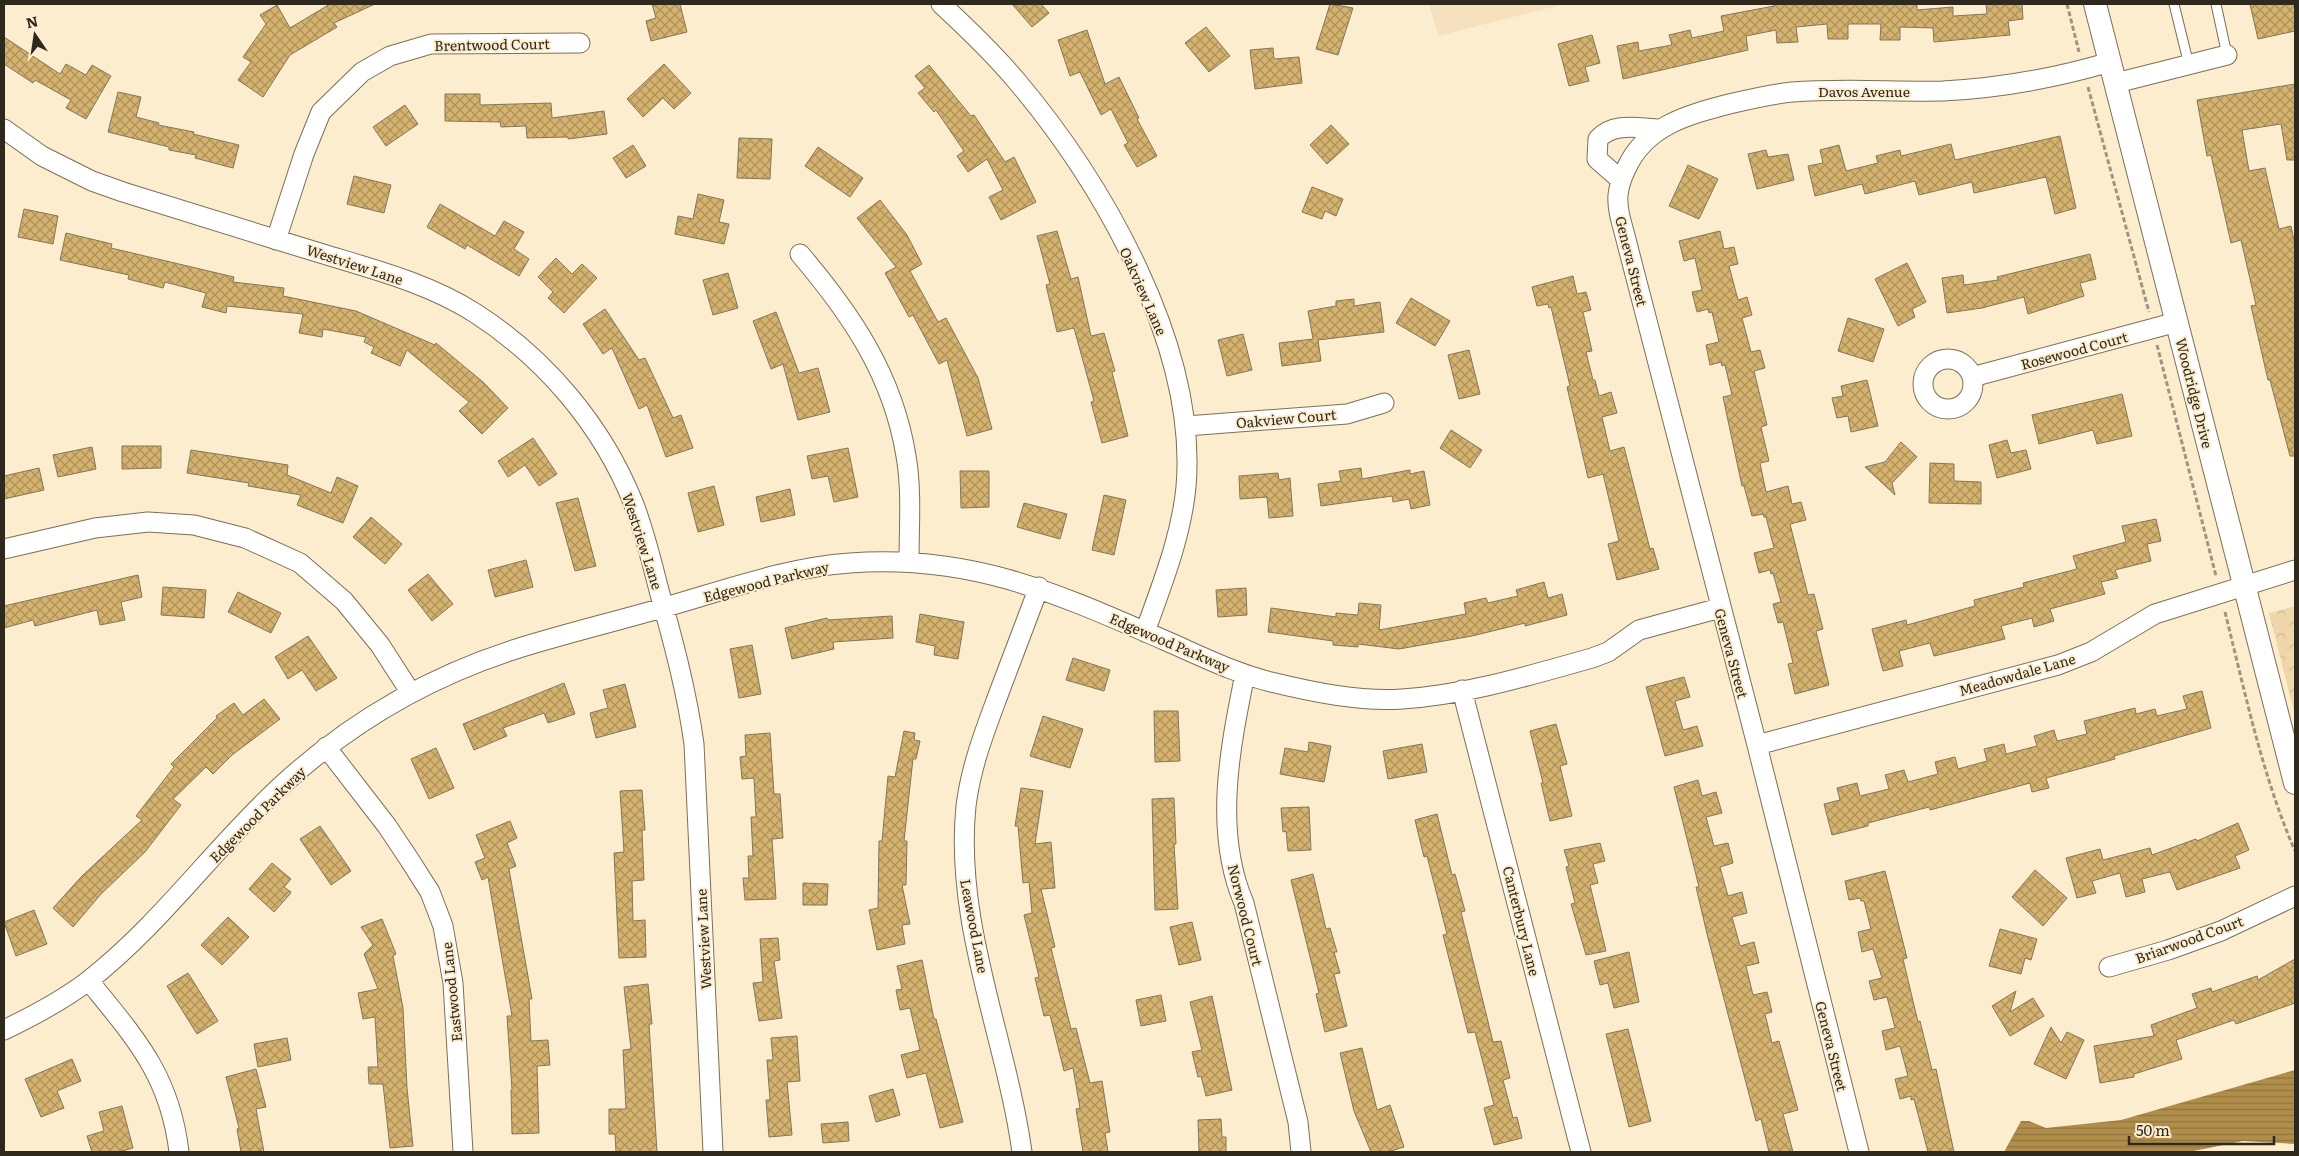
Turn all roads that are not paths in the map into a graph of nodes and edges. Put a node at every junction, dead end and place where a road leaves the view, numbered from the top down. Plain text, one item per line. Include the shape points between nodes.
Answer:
1 (941, 4) edge
2 (2095, 4) edge
3 (2174, 4) edge
4 (2216, 4) edge
5 (580, 43) dead end
6 (2227, 55) joint
7 (2110, 62) junction
8 (2189, 65) junction
9 (2116, 84) junction
10 (4, 129) edge
11 (1659, 129) junction
12 (1632, 155) joint
13 (1621, 180) junction
14 (276, 240) junction
15 (800, 254) dead end
16 (2177, 322) junction
17 (1972, 377) dead end
18 (1384, 403) dead end
19 (1186, 426) junction
20 (4, 549) edge
21 (909, 562) junction
22 (2295, 570) edge
23 (2244, 585) junction
24 (1039, 587) junction
25 (664, 607) junction
26 (1720, 608) junction
27 (1145, 632) junction
28 (1246, 674) junction
29 (1462, 690) junction
30 (411, 693) junction
31 (1757, 745) junction
32 (326, 747) junction
33 (2294, 772) edge
34 (2295, 896) edge
35 (2109, 967) dead end
36 (89, 981) junction
37 (4, 1030) edge
38 (179, 1152) edge
39 (463, 1152) edge
40 (713, 1152) edge
41 (1022, 1152) edge
42 (1301, 1152) edge
43 (1581, 1152) edge
44 (1859, 1152) edge

1 - 19 street, Oakview Lane via 1015,79 1100,200 1152,302 1176,375
2 - 7 street, Woodridge Drive
3 - 8 lane
4 - 6 lane
5 - 14 street, Brentwood Court via 431,44 390,56 362,72 321,112
6 - 8 street
7 - 9 street, Woodridge Drive
7 - 11 street, Davos Avenue via 2032,82 1989,88 1791,92 1686,115
8 - 9 street
9 - 16 street, Woodridge Drive
10 - 14 street, Westview Lane via 42,156 92,181
11 - 12 street, Davos Avenue
11 - 13 street via 1618,128 1604,131 1598,138 1597,159
12 - 13 street, Geneva Street
13 - 26 street, Geneva Street via 1618,195 1622,228
14 - 25 street, Westview Lane via 396,276 433,292 474,313 524,350 578,406 617,467 643,531
15 - 21 street via 850,316 889,392 906,456
16 - 17 street, Rosewood Court
16 - 23 street, Woodridge Drive
18 - 19 street, Oakview Court via 1347,414
19 - 27 street, Oakview Lane via 1186,485 1178,538
20 - 30 street via 95,528 148,522 194,525 245,538 300,563 344,601 380,644
21 - 24 street, Edgewood Parkway via 980,571
21 - 25 street, Edgewood Parkway via 826,565
22 - 23 street, Meadowdale Lane
23 - 31 street, Meadowdale Lane via 2155,614 2091,652 2058,665
23 - 33 street, Woodridge Drive
24 - 27 street, Edgewood Parkway
24 - 41 street, Leawood Lane via 978,748 966,805 964,839 969,905
25 - 30 street, Edgewood Parkway via 513,650
25 - 40 street, Westview Lane via 680,665 694,744
26 - 29 street, Edgewood Parkway via 1639,630 1608,652 1592,658
26 - 31 street, Geneva Street
27 - 28 street, Edgewood Parkway
28 - 29 street, Edgewood Parkway via 1293,687 1353,697 1400,700
28 - 42 street, Norwood Court via 1229,767 1230,844 1235,883 1244,903 1298,1122
29 - 43 street, Canterbury Lane
30 - 32 street, Edgewood Parkway
31 - 44 street, Geneva Street
32 - 36 street, Edgewood Parkway via 263,804 138,936
32 - 39 street, Eastwood Lane via 409,859 430,892 443,926 453,983
34 - 35 street, Briarwood Court via 2221,931
36 - 37 street, Edgewood Parkway via 33,1017
36 - 38 street via 152,1063 170,1108

